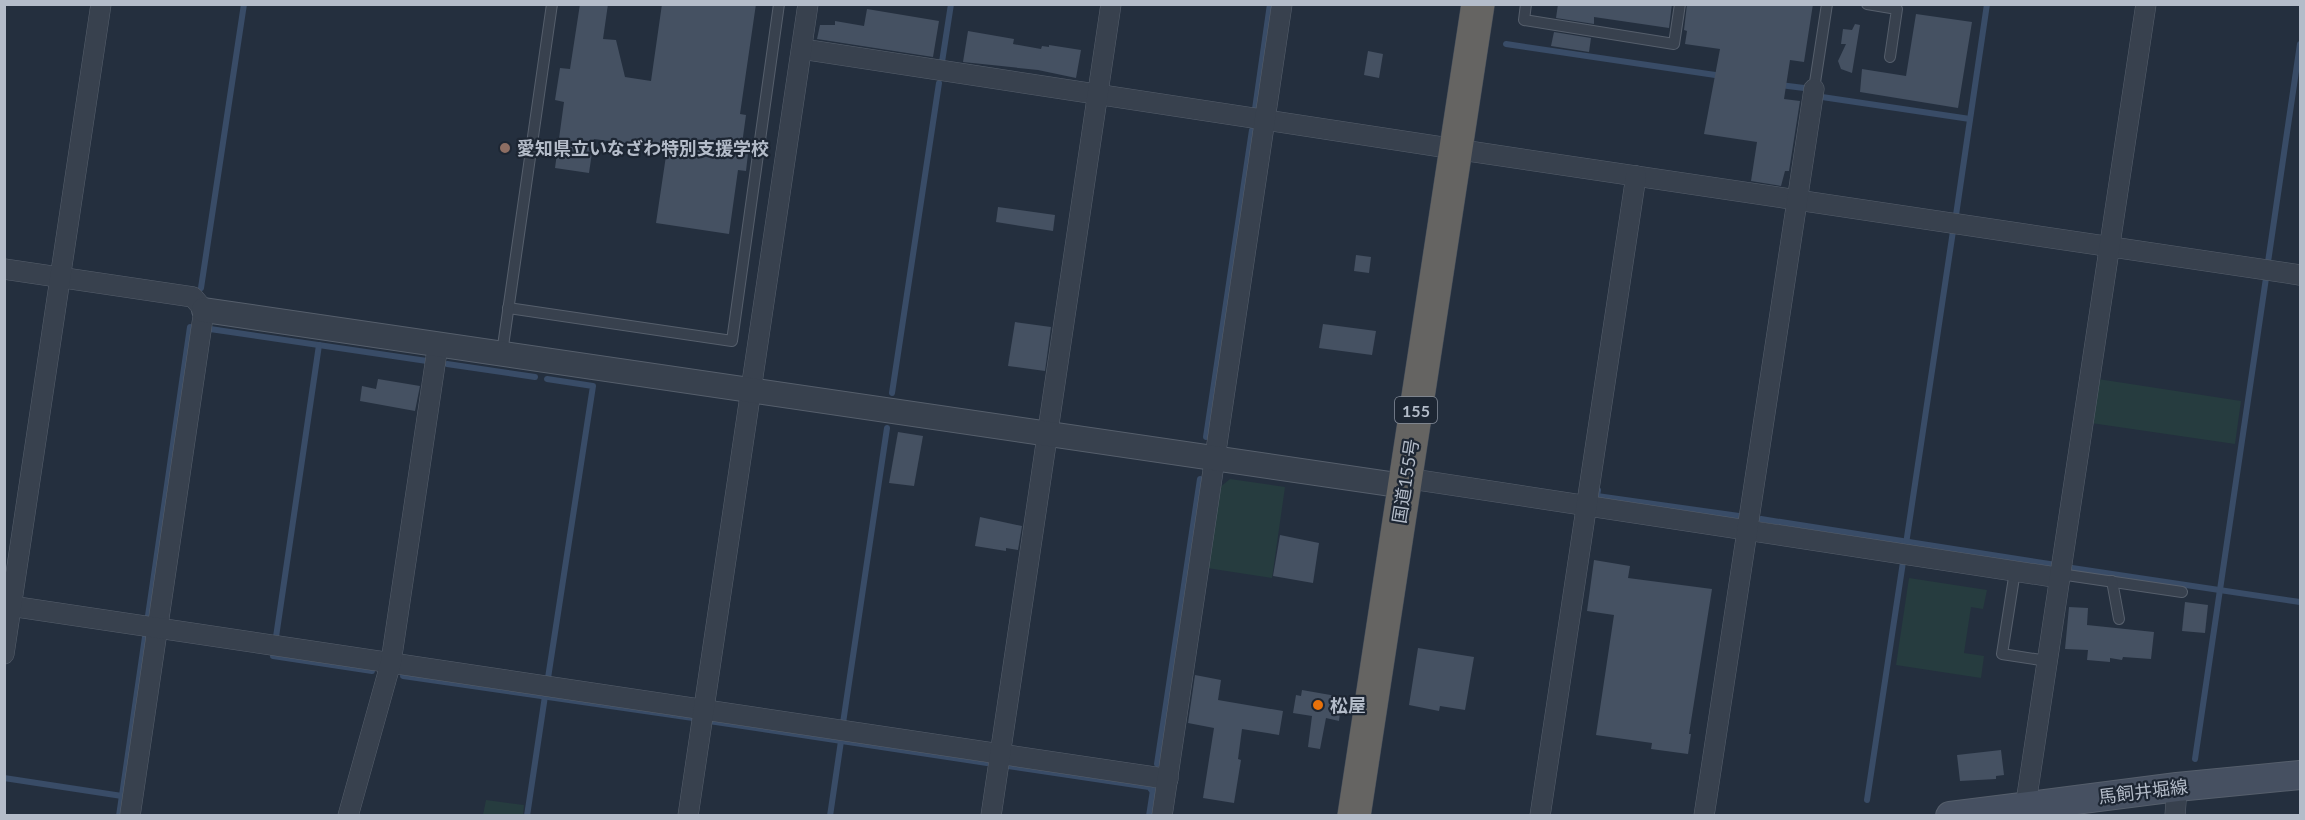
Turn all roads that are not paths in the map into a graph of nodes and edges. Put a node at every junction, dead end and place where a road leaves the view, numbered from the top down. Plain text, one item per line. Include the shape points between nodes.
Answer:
1 (100, 4) edge
2 (552, 4) edge
3 (779, 4) edge
4 (808, 4) edge
5 (1110, 4) edge
6 (1282, 4) edge
7 (1478, 4) edge
8 (1526, 4) edge
9 (1680, 4) edge
10 (1827, 4) edge
11 (1867, 4) edge
12 (2146, 4) edge
13 (802, 49) junction
14 (1890, 57) dead end
15 (1814, 89) joint
16 (1097, 94) junction
17 (1265, 120) junction
18 (1455, 149) junction
19 (1636, 176) junction
20 (1798, 200) junction
21 (2110, 246) junction
22 (4, 269) edge
23 (2301, 274) edge
24 (60, 277) junction
25 (508, 308) junction
26 (204, 310) junction
27 (438, 344) junction
28 (502, 354) junction
29 (750, 390) junction
30 (1048, 434) junction
31 (1215, 458) junction
32 (1405, 482) junction
33 (1586, 505) junction
34 (1748, 530) junction
35 (2015, 571) junction
36 (2060, 576) junction
37 (2112, 581) junction
38 (2182, 592) dead end
39 (8, 605) edge
40 (2119, 619) dead end
41 (158, 627) junction
42 (4, 654) edge
43 (2047, 661) junction
44 (391, 662) junction
45 (703, 709) junction
46 (1000, 754) junction
47 (2301, 775) edge
48 (1168, 779) junction
49 (2177, 787) junction
50 (2025, 811) edge
51 (130, 816) edge
52 (348, 816) edge
53 (688, 816) edge
54 (991, 816) edge
55 (1162, 816) edge
56 (1354, 816) edge
57 (1540, 816) edge
58 (1704, 816) edge
59 (1950, 816) edge
60 (2175, 816) edge

1 - 24 street
2 - 25 lane
3 - 25 lane via 732,341
4 - 13 street
5 - 16 street
6 - 17 street
7 - 18 highway, 国道155号 / 155
8 - 9 lane via 1524,20 1674,44
10 - 15 lane
11 - 14 lane via 1897,9
12 - 21 street
13 - 16 street
13 - 29 street
15 - 20 street
16 - 17 street
16 - 30 street
17 - 18 street
17 - 31 street
18 - 19 street
18 - 32 highway, 国道155号 / 155
19 - 20 street
19 - 33 street
20 - 21 street
20 - 34 street
21 - 23 street
21 - 36 street
22 - 24 street
24 - 26 street via 193,297
24 - 39 street
25 - 28 lane
26 - 27 street
26 - 41 street
27 - 28 street
27 - 44 street
28 - 29 street
29 - 30 street
29 - 45 street
30 - 31 street
30 - 46 street
31 - 32 street
31 - 48 street
32 - 33 street
32 - 56 highway, 国道155号 / 155
33 - 34 street
33 - 57 street
34 - 35 street
34 - 58 street
35 - 36 street
35 - 43 lane via 2002,654
36 - 37 lane
36 - 43 street
37 - 38 lane
37 - 40 lane
39 - 41 street
39 - 42 street
41 - 44 street
41 - 51 street
43 - 50 street
44 - 45 street
44 - 52 street
45 - 46 street
45 - 53 street
46 - 48 street
46 - 54 street
47 - 49 main road, 馬飼井堀線
48 - 55 street
49 - 50 main road, 馬飼井堀線
49 - 60 street
50 - 59 main road, 馬飼井堀線

